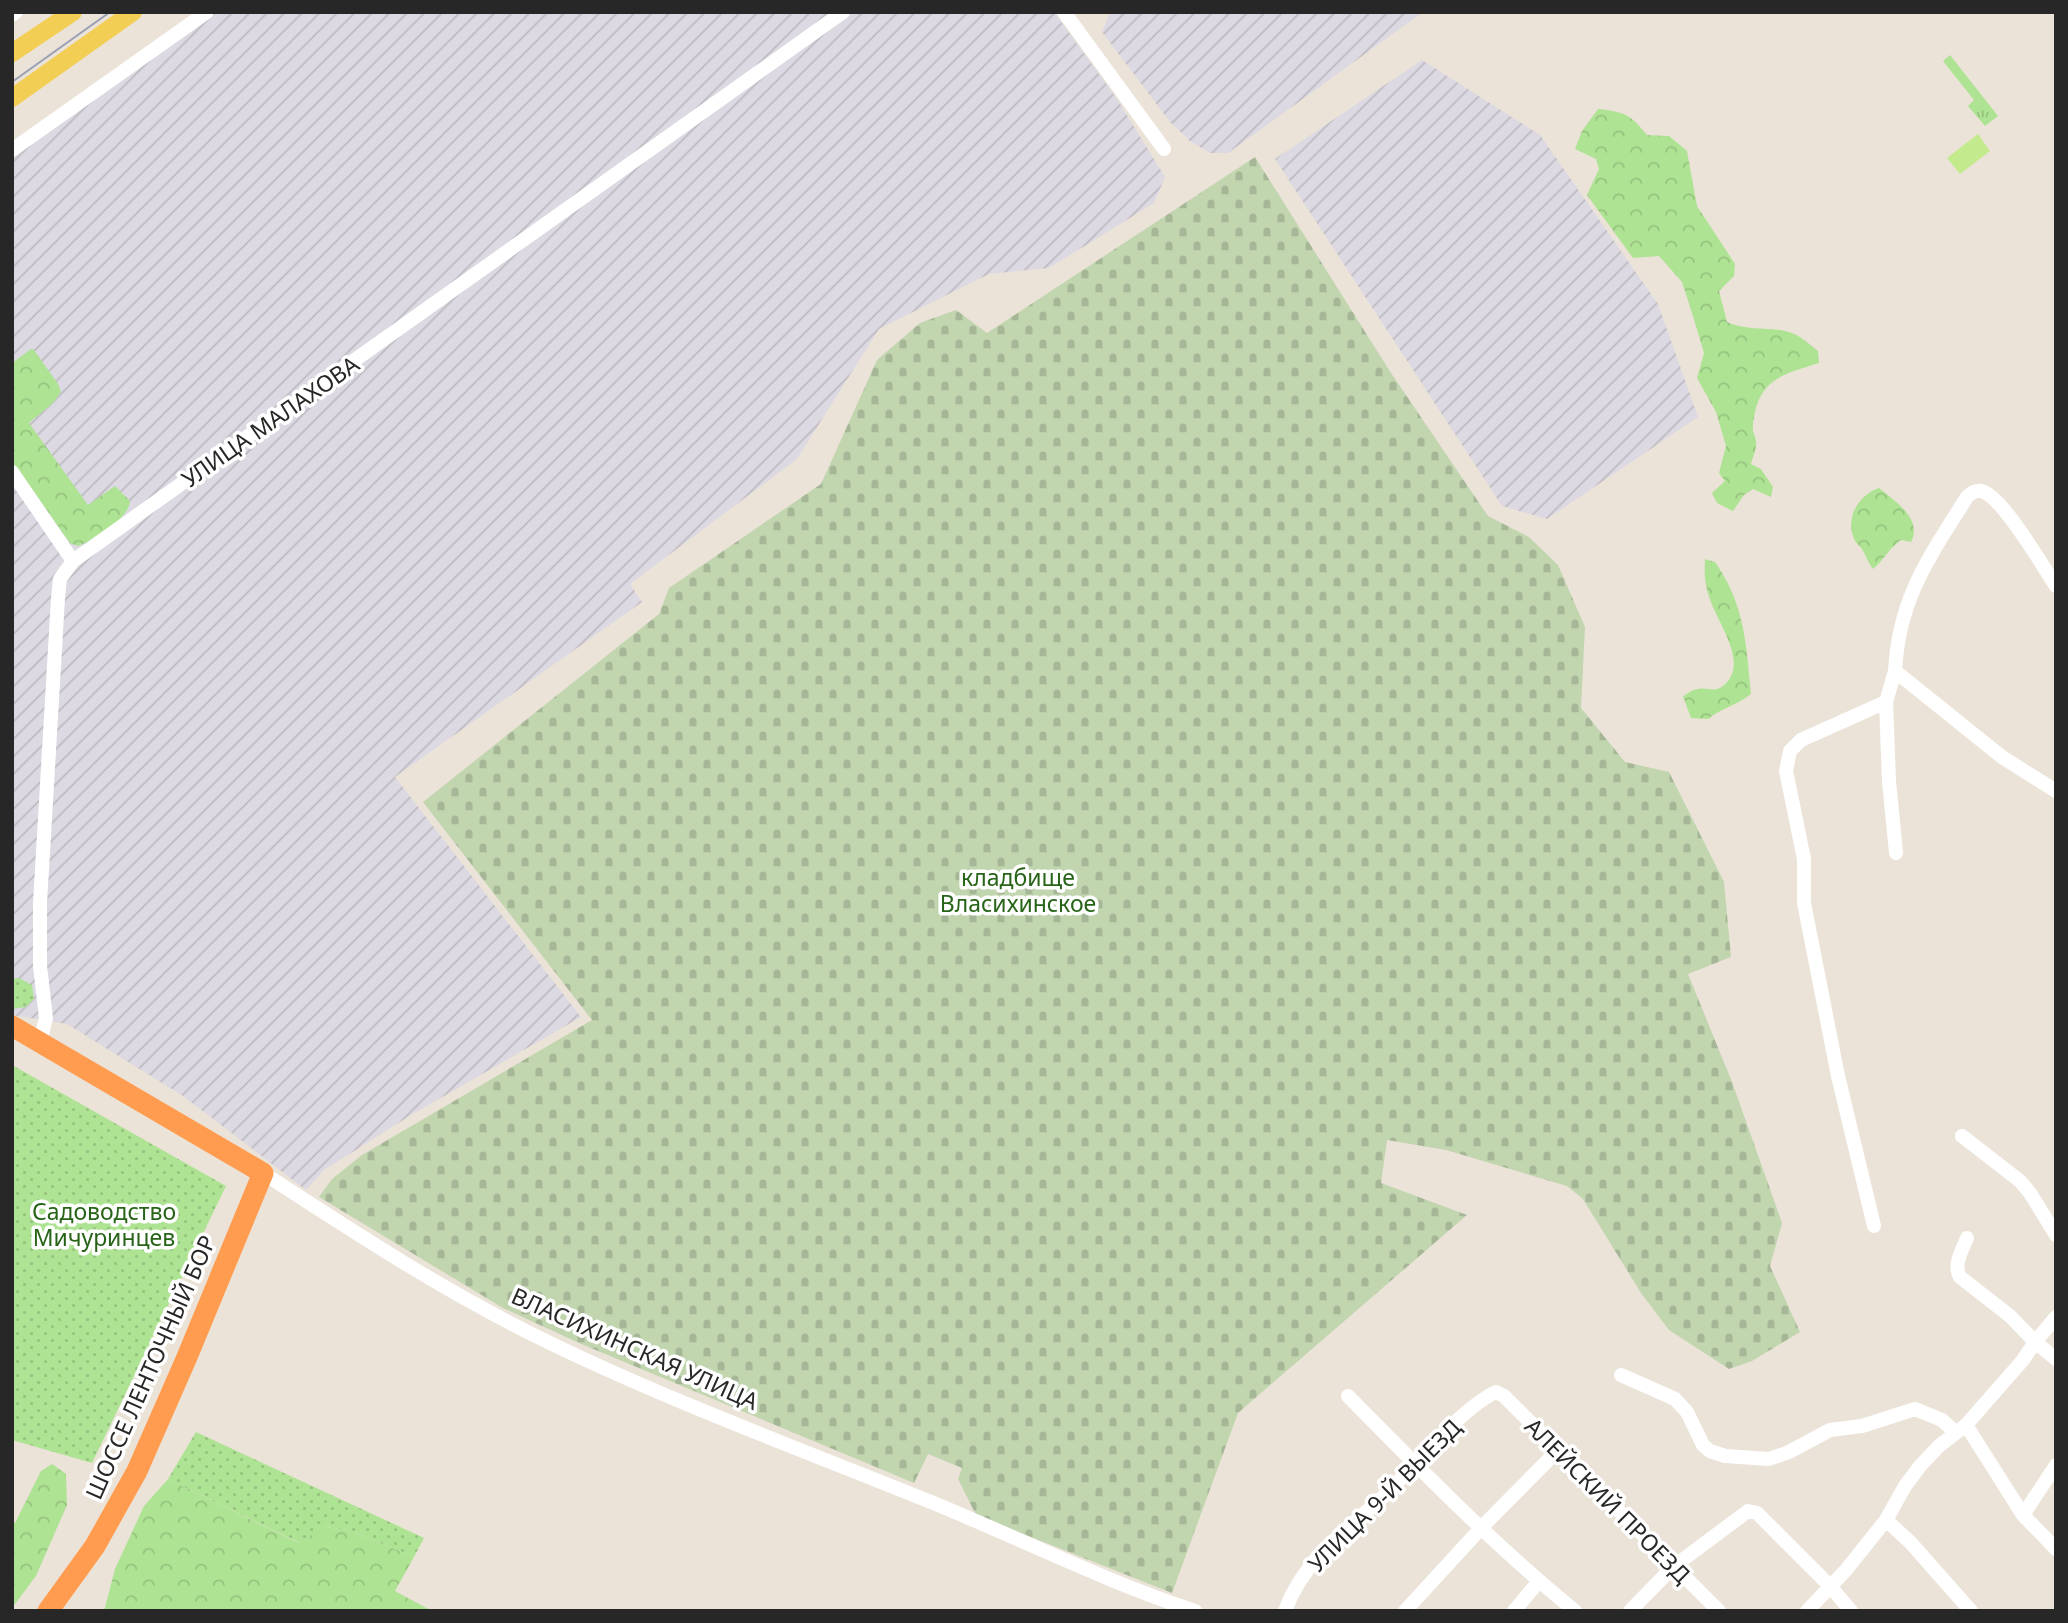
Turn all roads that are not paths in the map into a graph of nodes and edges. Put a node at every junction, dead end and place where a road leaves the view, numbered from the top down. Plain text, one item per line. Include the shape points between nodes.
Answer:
1 (73, 12) edge
2 (133, 12) edge
3 (207, 12) edge
4 (843, 12) edge
5 (1064, 12) edge
6 (12, 53) edge
7 (12, 97) edge
8 (1164, 149) dead end
9 (12, 150) edge
10 (12, 472) edge
11 (73, 561) junction
12 (2056, 586) edge
13 (1895, 671) junction
14 (1886, 702) junction
15 (2056, 790) edge
16 (1896, 853) dead end
17 (12, 1026) edge
18 (40, 1042) junction
19 (1962, 1136) dead end
20 (263, 1172) junction
21 (1874, 1226) dead end
22 (2056, 1235) edge
23 (1967, 1238) dead end
24 (2056, 1317) edge
25 (2035, 1342) junction
26 (2056, 1359) edge
27 (1621, 1375) dead end
28 (1496, 1392) joint
29 (1348, 1396) dead end
30 (1961, 1428) junction
31 (1558, 1450) junction
32 (1415, 1464) junction
33 (2056, 1465) edge
34 (2023, 1515) junction
35 (1886, 1520) junction
36 (1482, 1527) junction
37 (2056, 1549) edge
38 (1673, 1567) junction
39 (1539, 1581) junction
40 (1830, 1587) junction
41 (48, 1611) edge
42 (1195, 1611) edge
43 (1285, 1611) edge
44 (1405, 1611) edge
45 (1514, 1611) edge
46 (1575, 1611) edge
47 (1630, 1611) edge
48 (1719, 1611) edge
49 (1807, 1611) edge
50 (1851, 1611) edge
51 (1971, 1611) edge

1 - 6 main road
2 - 7 main road
3 - 9 street
4 - 11 street, УЛИЦА МАЛАХОВА
5 - 8 street
10 - 11 street
11 - 18 street, УЛИЦА МАЛАХОВА via 60,579 58,598 40,903 46,1018
12 - 13 street via 1993,498 1974,491 1928,560 1906,604
13 - 14 street
13 - 15 street via 2002,757
14 - 16 street
14 - 21 street via 1801,740 1790,751 1786,771 1804,859 1804,903 1812,950
17 - 18 highway, ВЛАСИХИНСКАЯ УЛИЦА
18 - 20 highway, ВЛАСИХИНСКАЯ УЛИЦА
19 - 22 street via 2020,1181
20 - 41 highway, ШОССЕ ЛЕНТОЧНЫЙ БОР via 137,1471 95,1546
20 - 42 street, ВЛАСИХИНСКАЯ УЛИЦА via 401,1260 547,1342
23 - 25 street via 1958,1260 1960,1277 2010,1315
24 - 25 street
25 - 26 street
25 - 30 street
27 - 30 street via 1675,1399 1703,1445 1725,1456 1769,1459 1830,1430 1862,1426 1915,1409
28 - 31 street, АЛЕЙСКИЙ ПРОЕЗД
28 - 32 street, УЛИЦА 9-Й ВЫЕЗД via 1468,1411
29 - 32 street
30 - 34 street
30 - 35 street via 1905,1486
31 - 36 street
31 - 38 street, АЛЕЙСКИЙ ПРОЕЗД
32 - 36 street
32 - 43 street, УЛИЦА 9-Й ВЫЕЗД via 1318,1557 1294,1588
33 - 34 street
34 - 37 street
35 - 40 street
35 - 51 street
36 - 39 street
36 - 44 street
38 - 40 street via 1748,1511 1757,1513
38 - 47 street
38 - 48 street, АЛЕЙСКИЙ ПРОЕЗД
39 - 45 street
39 - 46 street
40 - 49 street
40 - 50 street

